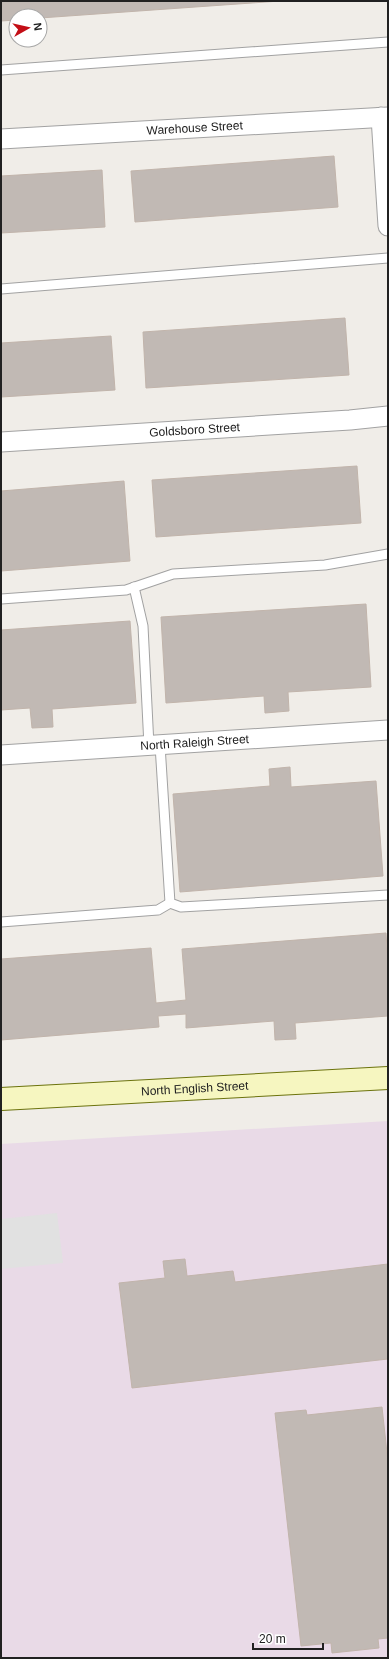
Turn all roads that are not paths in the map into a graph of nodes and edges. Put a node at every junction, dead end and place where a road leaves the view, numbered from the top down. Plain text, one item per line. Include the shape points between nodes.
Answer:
1 (388, 42) edge
2 (1, 70) edge
3 (385, 117) edge
4 (1, 139) edge
5 (388, 226) edge
6 (388, 258) edge
7 (1, 289) edge
8 (388, 416) edge
9 (1, 442) edge
10 (388, 554) edge
11 (134, 587) junction
12 (1, 599) edge
13 (388, 730) edge
14 (154, 745) junction
15 (1, 755) edge
16 (388, 895) edge
17 (170, 903) junction
18 (1, 922) edge
19 (388, 1078) edge
20 (1, 1099) edge

1 - 2 lane
3 - 4 street, Warehouse Street
3 - 5 street
6 - 7 lane
8 - 9 street, Goldsboro Street
10 - 11 lane via 325,565 173,574
11 - 12 lane via 126,590
11 - 14 lane via 142,626
13 - 14 street, North Raleigh Street
14 - 15 street, North Raleigh Street
14 - 17 lane
16 - 17 lane via 181,907
17 - 18 lane via 158,910
19 - 20 street, North English Street

